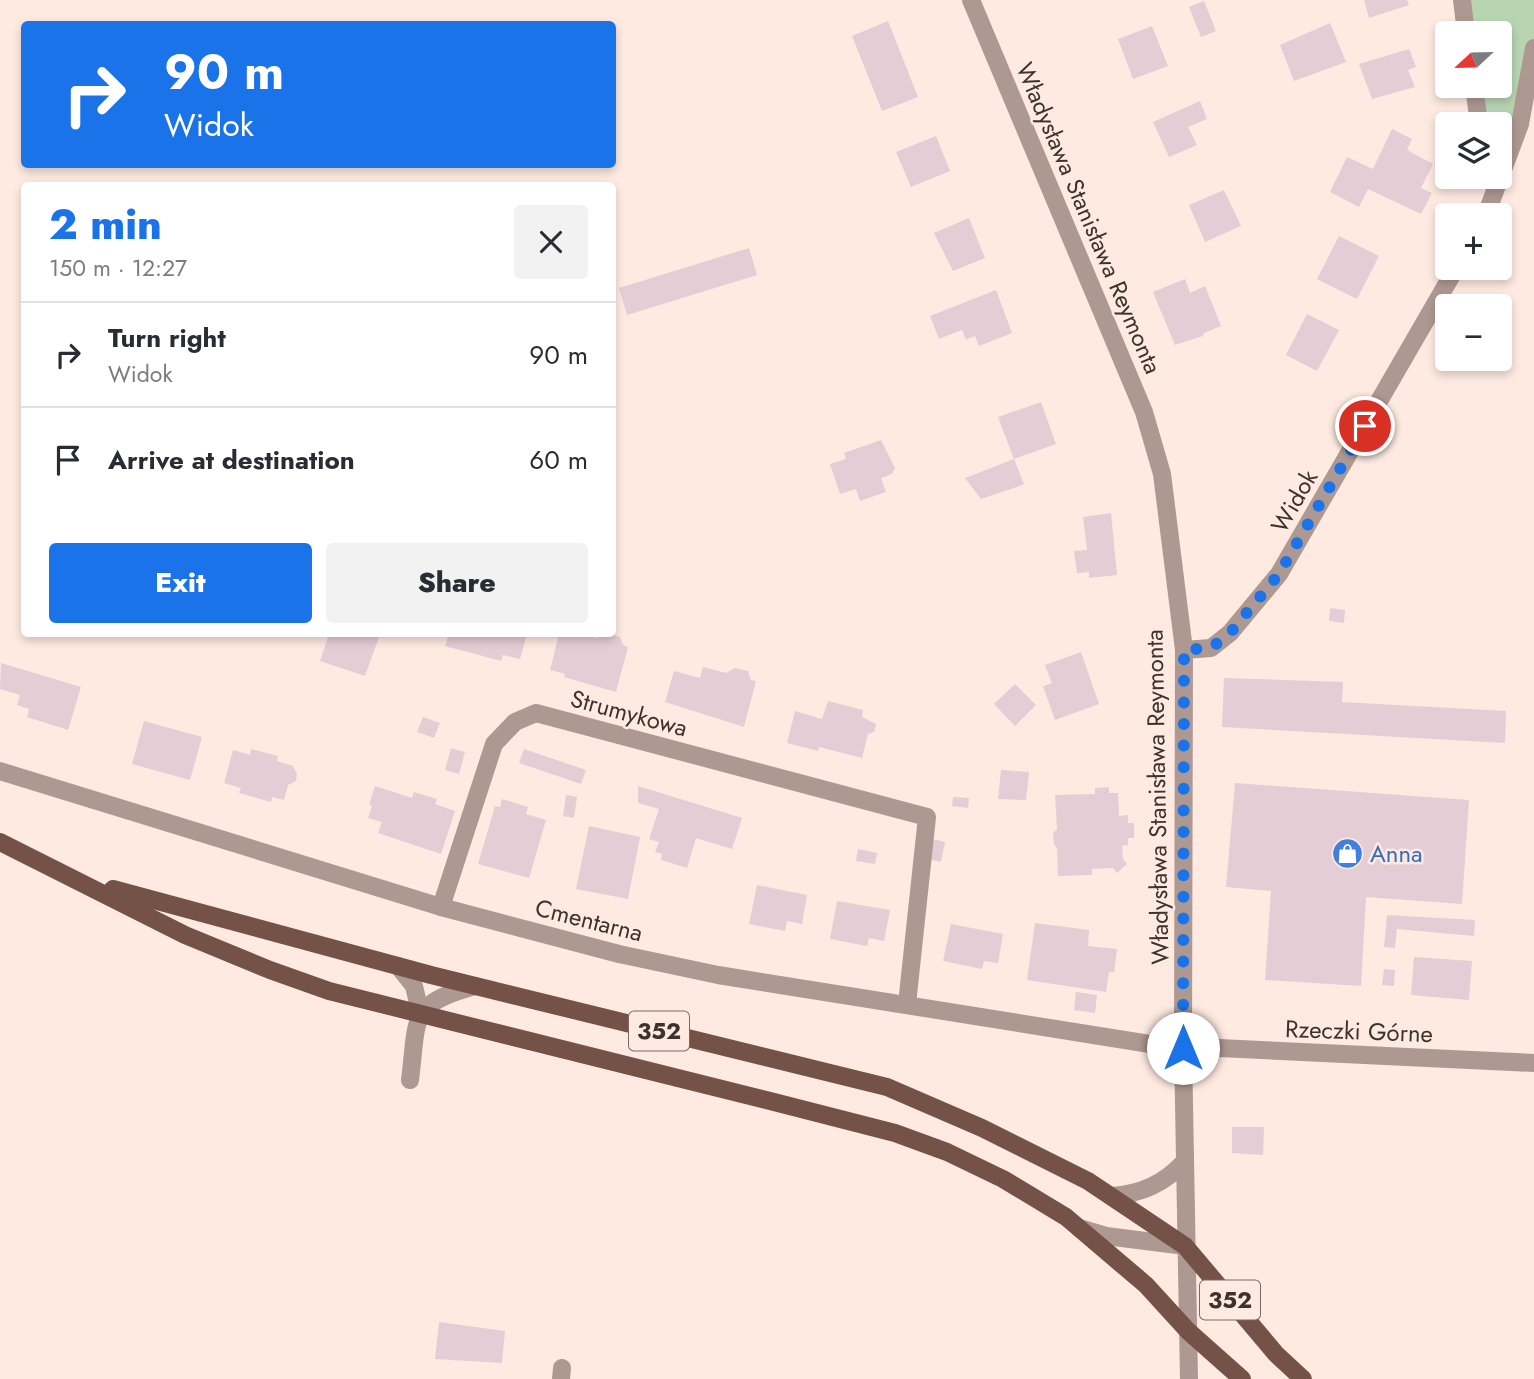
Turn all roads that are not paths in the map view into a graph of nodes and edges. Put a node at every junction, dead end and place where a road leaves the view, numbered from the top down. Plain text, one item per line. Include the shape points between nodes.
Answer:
1 (971, 0) edge
2 (1462, 0) edge
3 (1465, 21) edge
4 (1534, 48) edge
5 (1492, 203) edge
6 (1449, 280) edge
7 (1184, 650) junction
8 (0, 771) edge
9 (0, 842) edge
10 (80, 880) junction
11 (441, 907) junction
12 (398, 966) junction
13 (475, 986) junction
14 (907, 1004) junction
15 (421, 1016) junction
16 (1183, 1048) junction
17 (1534, 1063) edge
18 (410, 1080) dead end
19 (1185, 1161) junction
20 (1111, 1196) junction
21 (1079, 1228) junction
22 (1185, 1245) junction
23 (1188, 1331) junction
24 (1189, 1379) edge
25 (1242, 1379) edge
26 (1303, 1379) edge

1 - 7 street, Władysława Stanisława Reymonta via 1144,412 1162,474
2 - 3 street
4 - 5 street via 1520,124
6 - 7 street, Widok via 1279,574 1230,633 1211,648
7 - 16 street, Władysława Stanisława Reymonta
8 - 11 street, Cmentarna
9 - 10 main road, 352
10 - 12 main road, 352
10 - 15 main road, 352 via 185,935 270,970
11 - 14 street, Cmentarna via 668,965
11 - 14 street, Strumykowa via 494,744 514,722 536,713 927,817
12 - 13 main road, 352
12 - 15 street via 414,986
13 - 15 street via 429,1002
13 - 20 main road, 352 via 887,1087 982,1128
14 - 16 street, Cmentarna
15 - 18 street
15 - 21 main road, 352 via 895,1133 1003,1179
16 - 17 street, Rzeczki Górne
16 - 19 street, Władysława Stanisława Reymonta
19 - 20 street via 1151,1187
19 - 22 street, Władysława Stanisława Reymonta
20 - 22 main road, 352
21 - 22 street via 1128,1240
21 - 23 main road, 352 via 1146,1285
22 - 23 street, Władysława Stanisława Reymonta
22 - 26 main road, 352 via 1276,1354
23 - 24 street, Władysława Stanisława Reymonta
23 - 25 main road, 352

